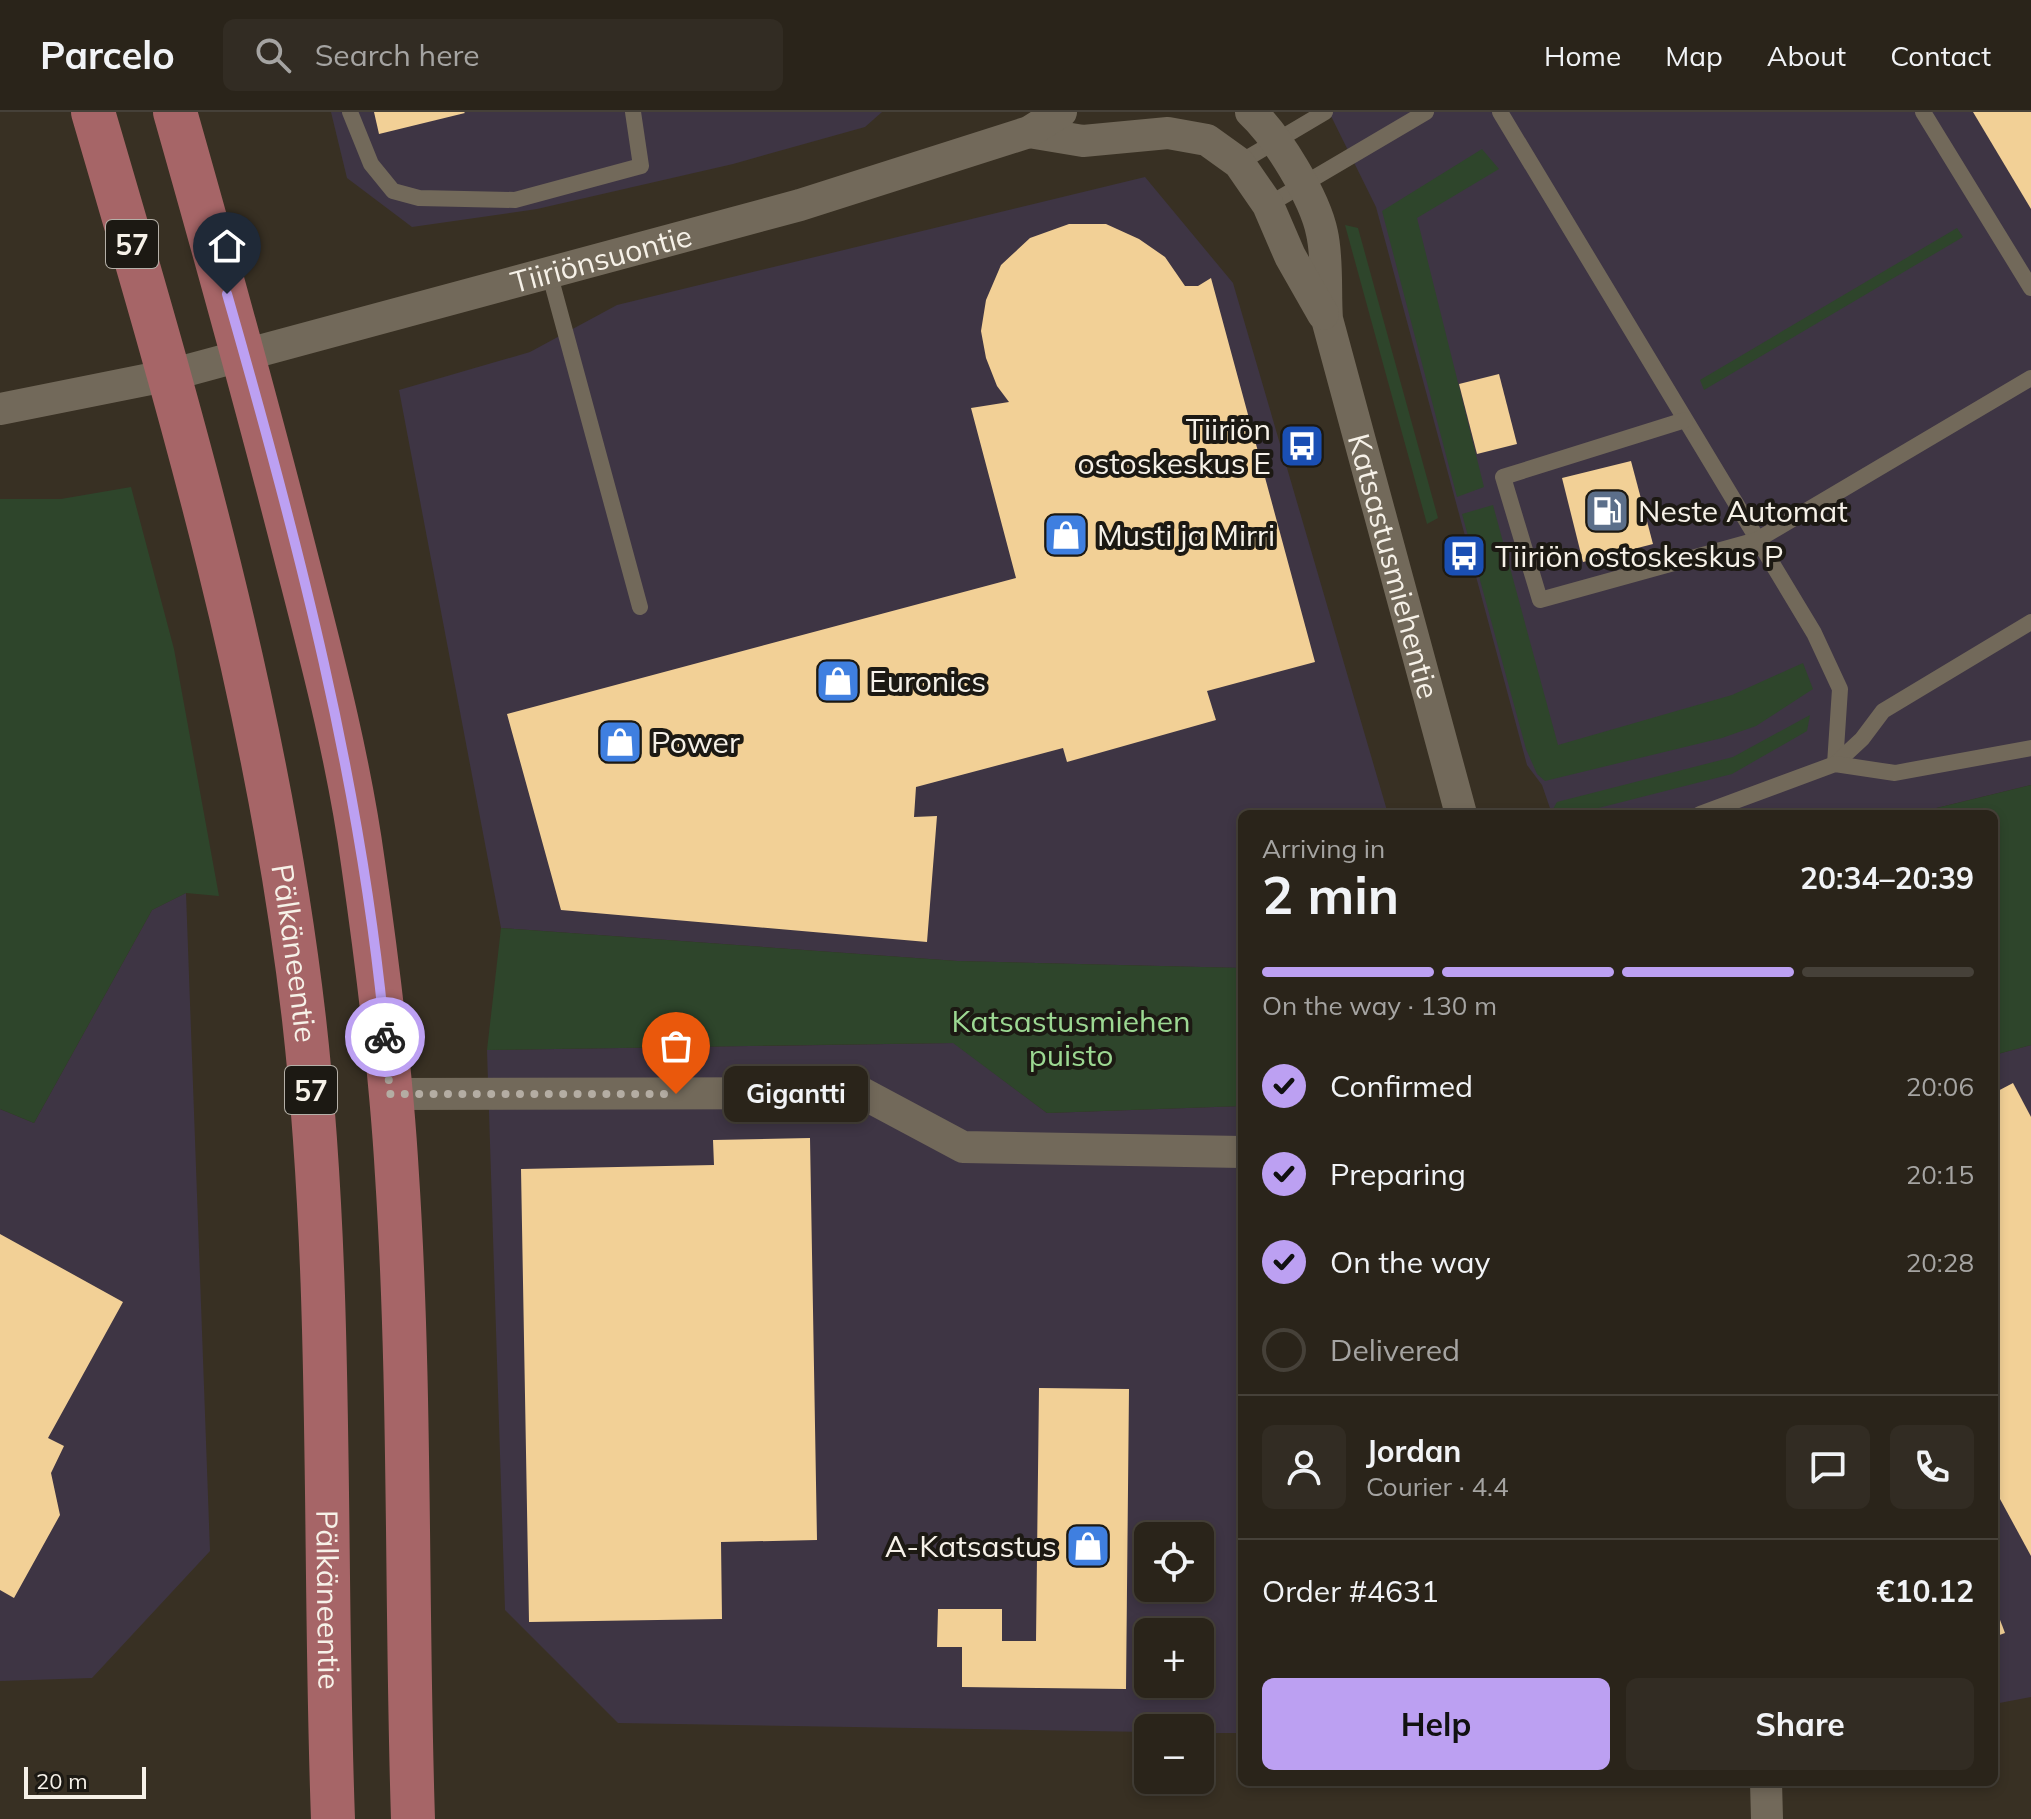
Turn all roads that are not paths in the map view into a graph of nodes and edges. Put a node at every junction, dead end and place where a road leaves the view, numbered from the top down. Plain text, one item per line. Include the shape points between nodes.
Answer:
1 (93, 112) edge
2 (175, 112) edge
3 (350, 112) edge
4 (633, 112) edge
5 (1061, 112) edge
6 (1251, 112) edge
7 (1325, 112) edge
8 (1426, 112) edge
9 (1500, 112) edge
10 (1923, 112) edge
11 (1026, 122) edge
12 (1278, 140) junction
13 (1239, 163) junction
14 (1302, 187) junction
15 (1268, 205) junction
16 (549, 272) junction
17 (2031, 288) edge
18 (1327, 319) junction
19 (244, 355) junction
20 (170, 375) junction
21 (2031, 378) edge
22 (0, 409) edge
23 (1685, 420) junction
24 (1757, 540) junction
25 (640, 607) dead end
26 (2031, 622) edge
27 (2031, 748) edge
28 (1835, 764) junction
29 (1460, 810) edge
30 (1711, 810) edge
31 (390, 1094) junction
32 (1238, 1152) edge
33 (1766, 1786) edge
34 (333, 1819) edge
35 (413, 1819) edge
36 (1767, 1819) edge

1 - 20 main road, Pälkäneentie / 57
2 - 19 main road
3 - 4 lane via 371,164 393,191 419,198 515,200 641,166
5 - 11 street
6 - 12 street, Katsastusmiehentie
7 - 12 lane
8 - 14 lane
9 - 23 lane
10 - 17 lane
11 - 13 street, Katsastusmiehentie via 1083,141 1186,134 1207,140
11 - 16 street, Tiiriönsuontie via 800,205
12 - 13 lane
12 - 14 street, Katsastusmiehentie
13 - 15 street, Katsastusmiehentie
14 - 15 lane
14 - 18 street, Katsastusmiehentie via 1323,236
15 - 18 street, Katsastusmiehentie
16 - 19 street, Tiiriönsuontie
16 - 25 lane
18 - 29 street, Katsastusmiehentie
19 - 20 street, Tiiriönsuontie
19 - 31 main road via 331,694 363,858
20 - 22 street, Tiiriönsuontie
20 - 34 main road, Pälkäneentie / 57 via 263,748 303,1015 316,1142 324,1330
21 - 24 lane
23 - 24 lane
23 - 24 lane via 1503,477 1540,600
24 - 28 lane via 1814,633 1840,689
26 - 28 lane via 1883,711
27 - 28 lane via 1895,773
28 - 30 lane
31 - 32 street via 862,1093 963,1147
31 - 35 main road via 405,1347
33 - 36 street

